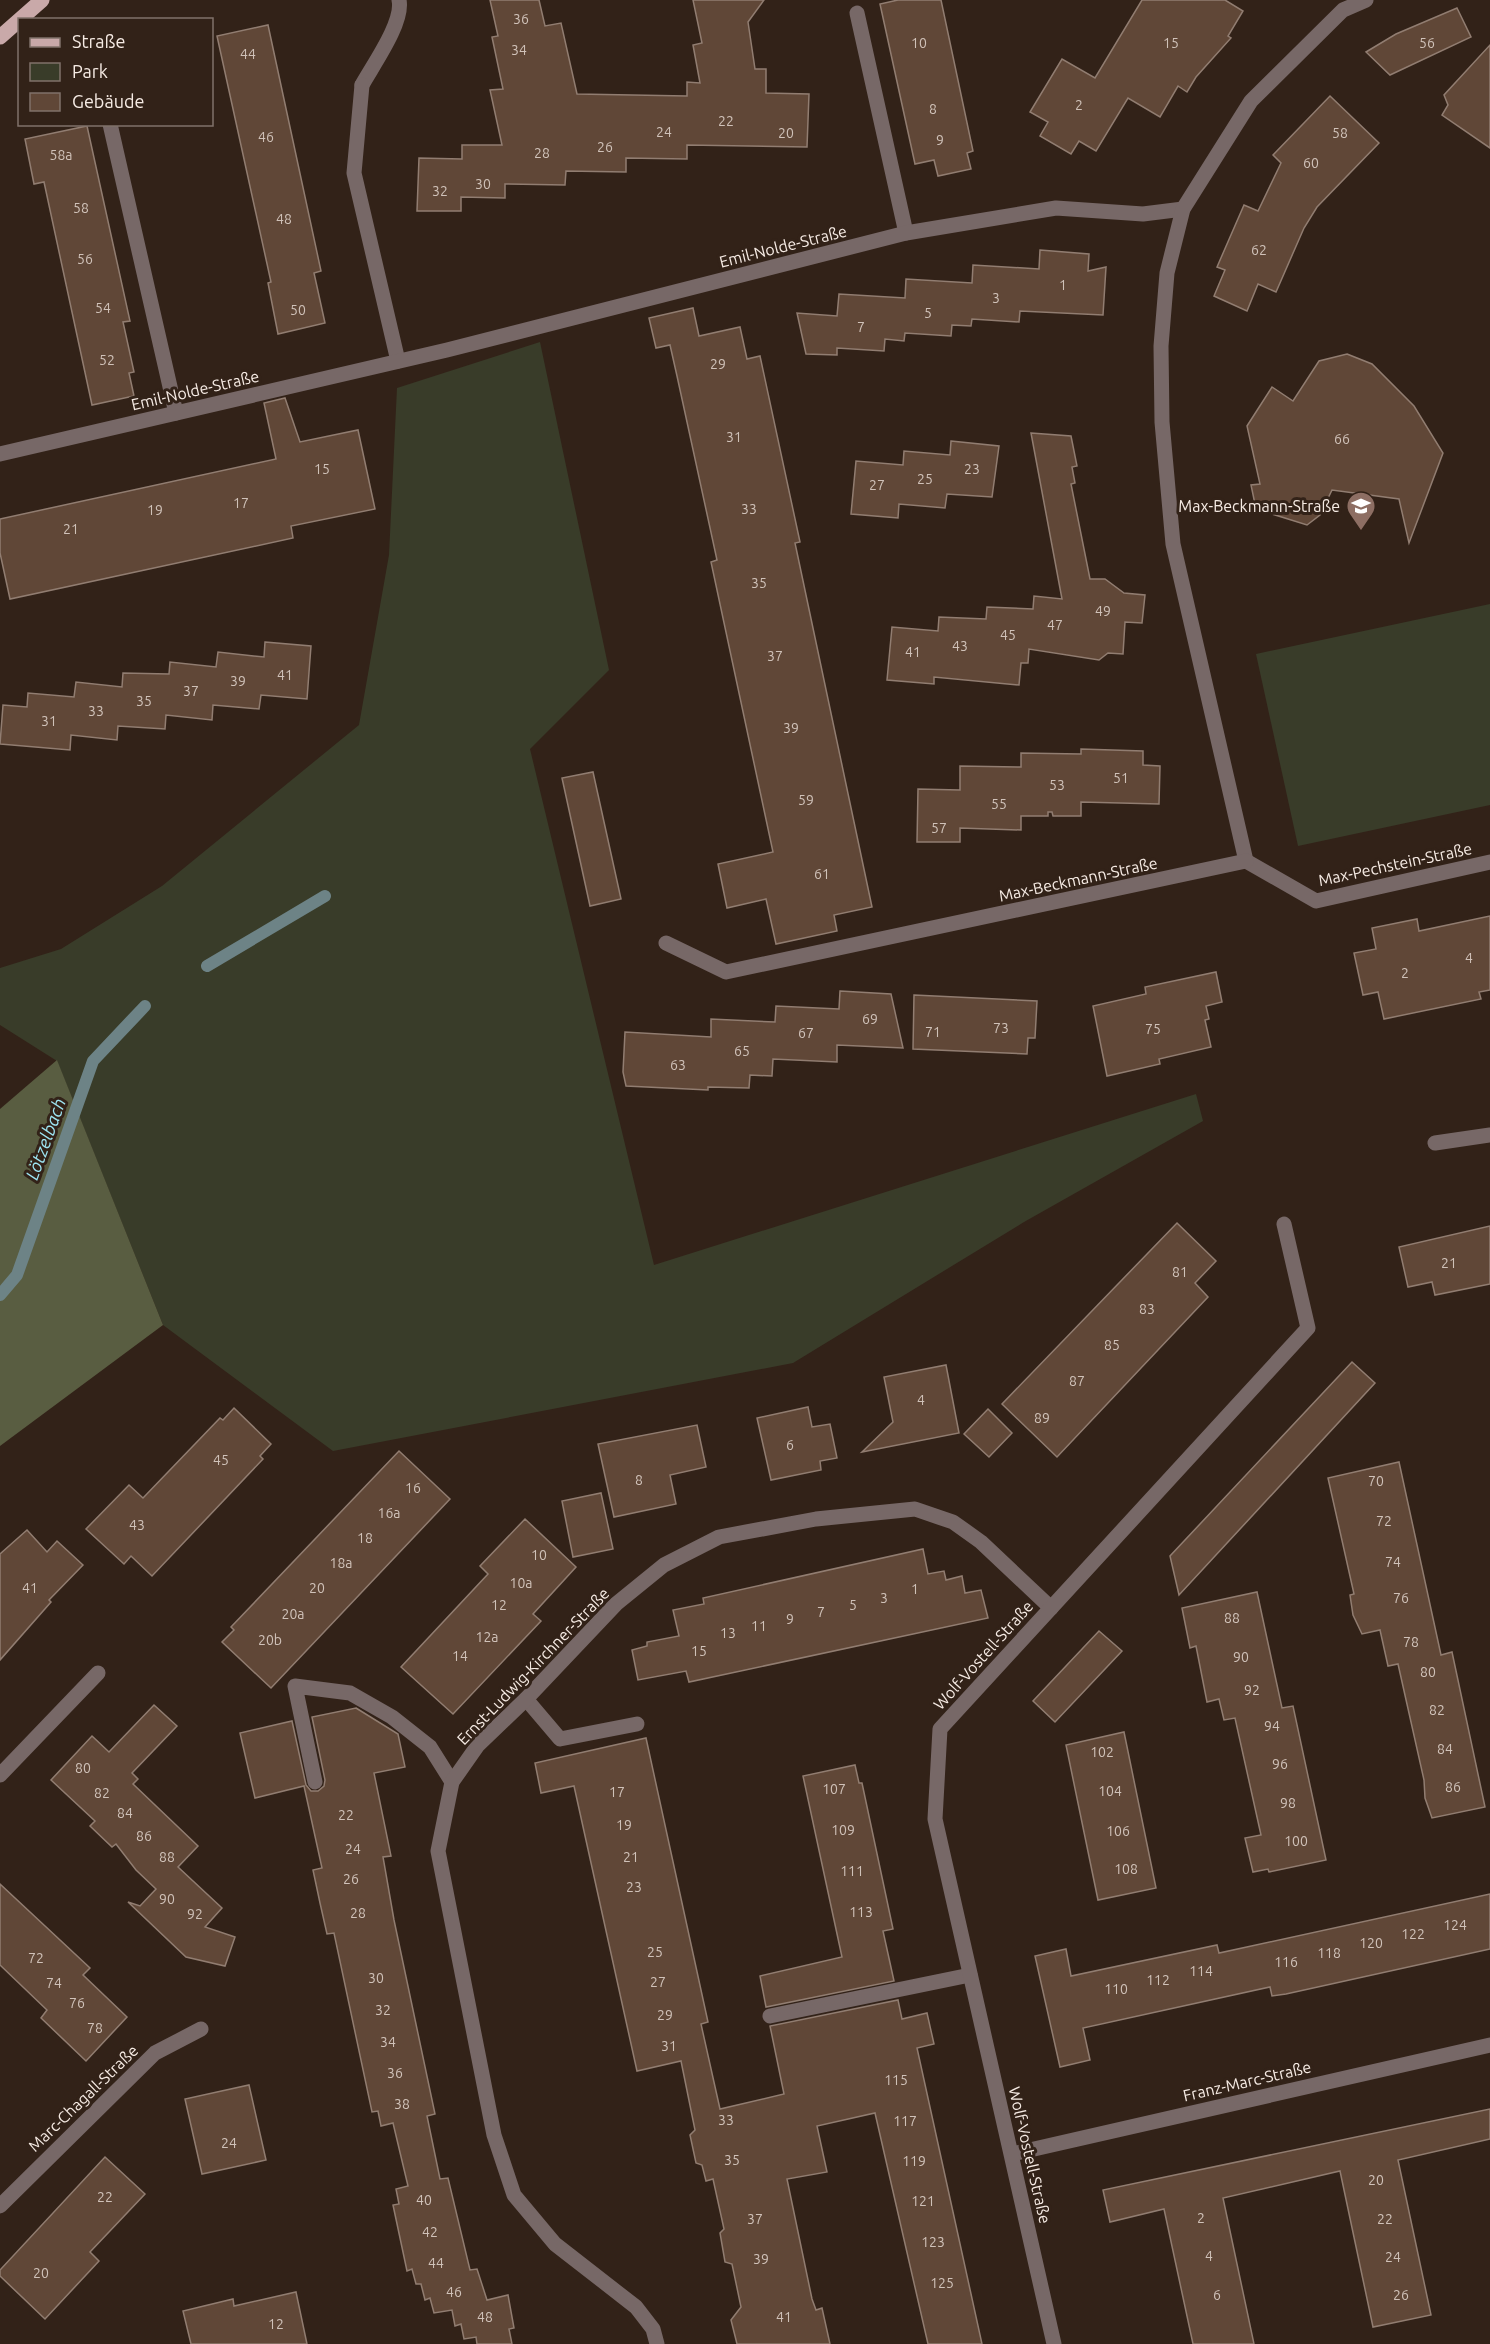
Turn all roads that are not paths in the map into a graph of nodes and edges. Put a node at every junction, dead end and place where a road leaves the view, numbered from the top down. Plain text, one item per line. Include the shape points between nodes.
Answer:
1 (42, 0) edge
2 (399, 0) edge
3 (1366, 0) edge
4 (857, 13) dead end
5 (21, 18) edge
6 (18, 21) edge
7 (0, 36) edge
8 (110, 126) edge
9 (1183, 209) junction
10 (906, 233) junction
11 (398, 361) junction
12 (176, 413) junction
13 (0, 454) edge
14 (1246, 861) junction
15 (1490, 862) edge
16 (666, 943) dead end
17 (1490, 1135) edge
18 (1435, 1143) dead end
19 (1284, 1224) dead end
20 (1051, 1608) junction
21 (98, 1673) dead end
22 (526, 1699) junction
23 (636, 1724) dead end
24 (0, 1775) edge
25 (315, 1782) dead end
26 (452, 1782) junction
27 (970, 1975) junction
28 (770, 2016) dead end
29 (201, 2029) dead end
30 (1490, 2045) edge
31 (1012, 2154) junction
32 (0, 2206) edge
33 (657, 2344) edge
34 (1054, 2344) edge

1 - 5 main road
2 - 11 street via 401,9 396,24 362,85 354,173
3 - 9 street via 1343,10 1251,101
4 - 10 street
6 - 7 main road
8 - 12 street
9 - 10 street, Emil-Nolde-Straße via 1143,214 1056,208
9 - 14 street via 1167,273 1161,346 1162,422 1173,544
10 - 11 street, Emil-Nolde-Straße
11 - 12 street, Emil-Nolde-Straße
12 - 13 street, Emil-Nolde-Straße
14 - 15 street, Max-Pechstein-Straße via 1316,901
14 - 16 street, Max-Beckmann-Straße via 726,972
17 - 18 street
19 - 20 street, Wolf-Vostell-Straße via 1308,1328
20 - 22 street, Ernst-Ludwig-Kirchner-Straße via 981,1542 953,1522 915,1509 816,1519 718,1537 664,1565 616,1604
20 - 27 street, Wolf-Vostell-Straße via 940,1729 935,1819
21 - 24 street
22 - 23 street via 560,1739
22 - 26 street, Ernst-Ludwig-Kirchner-Straße via 478,1745
25 - 26 street via 295,1686 350,1692 392,1717 430,1747
26 - 33 street, Ernst-Ludwig-Kirchner-Straße via 438,1851 494,2135 513,2195 555,2244 636,2307 653,2329
27 - 28 street
27 - 31 street, Wolf-Vostell-Straße
29 - 32 street, Marc-Chagall-Straße via 155,2053
30 - 31 street, Franz-Marc-Straße
31 - 34 street, Wolf-Vostell-Straße

